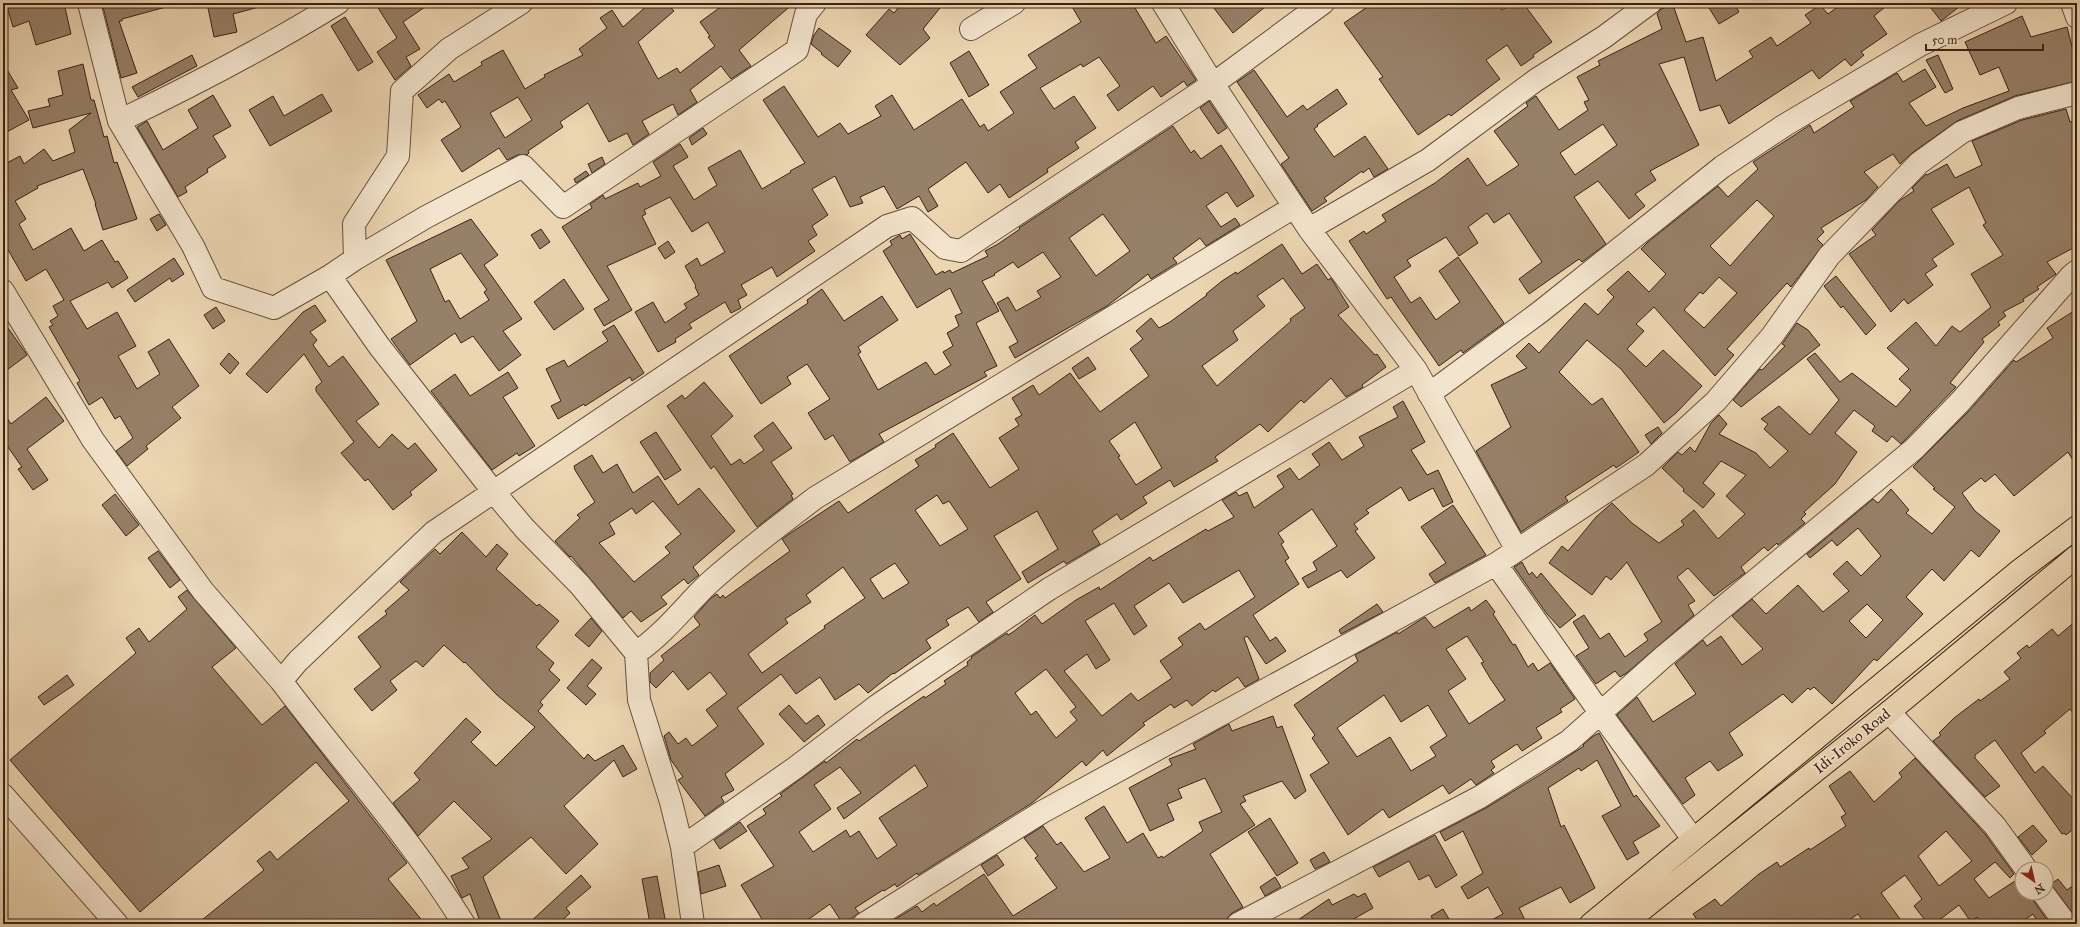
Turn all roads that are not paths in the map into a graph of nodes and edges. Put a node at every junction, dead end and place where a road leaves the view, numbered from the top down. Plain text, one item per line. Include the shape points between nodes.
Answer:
1 (89, 3) edge
2 (338, 3) edge
3 (522, 3) edge
4 (814, 3) edge
5 (1014, 3) edge
6 (1163, 3) edge
7 (1323, 3) edge
8 (1650, 3) edge
9 (2006, 3) edge
10 (2072, 3) edge
11 (2077, 17) edge
12 (971, 29) dead end
13 (1213, 84) junction
14 (2077, 92) edge
15 (119, 121) junction
16 (1294, 207) junction
17 (1309, 229) junction
18 (354, 259) junction
19 (2077, 271) edge
20 (330, 276) junction
21 (3, 291) edge
22 (1416, 370) junction
23 (1429, 394) junction
24 (493, 491) junction
25 (2077, 527) edge
26 (1517, 550) junction
27 (2077, 556) edge
28 (1496, 564) junction
29 (636, 653) junction
30 (281, 681) junction
31 (1889, 712) junction
32 (1601, 714) junction
33 (3, 795) edge
34 (1693, 839) junction
35 (682, 847) junction
36 (2020, 861) edge
37 (2049, 901) edge
38 (117, 924) edge
39 (464, 924) edge
40 (693, 924) edge
41 (864, 924) edge
42 (1238, 924) edge
43 (1591, 924) edge
44 (1624, 924) edge
45 (2066, 924) edge

1 - 15 street
2 - 15 street via 207,78
3 - 18 street via 449,49 402,91 398,156 354,224
4 - 18 street via 806,14 797,50 563,207 523,166 426,217
5 - 12 street
6 - 13 street
7 - 13 street
8 - 17 street via 1604,37 1536,80 1428,160
9 - 23 street via 1920,46 1785,125 1722,167 1540,312
10 - 11 street
13 - 16 street
13 - 24 street via 961,251 945,248 912,218 887,226
14 - 26 street via 2018,108 1962,132 1919,163 1829,256 1772,336 1716,401 1646,465
15 - 20 street via 193,246 213,288 274,308
16 - 17 street
16 - 29 street via 815,498 747,550 708,585 653,642
17 - 22 street
18 - 20 street
19 - 32 street via 1960,402 1914,449 1662,658
20 - 24 street via 379,346
21 - 30 street via 97,446 203,591
22 - 23 street
22 - 35 street via 1049,589 878,706
23 - 26 street
24 - 29 street via 525,529 580,585
24 - 30 street via 434,532 303,656
25 - 34 highway via 2020,570
26 - 28 street
27 - 31 highway, Idi-Iroko Road
28 - 32 street
28 - 41 street via 1042,812
29 - 35 street via 639,700 671,802
30 - 39 street via 376,801
31 - 36 street via 1995,826
31 - 44 highway, Idi-Iroko Road
32 - 34 street
32 - 42 street via 1568,741 1480,797
33 - 38 street
34 - 43 highway
35 - 40 street
37 - 45 street

